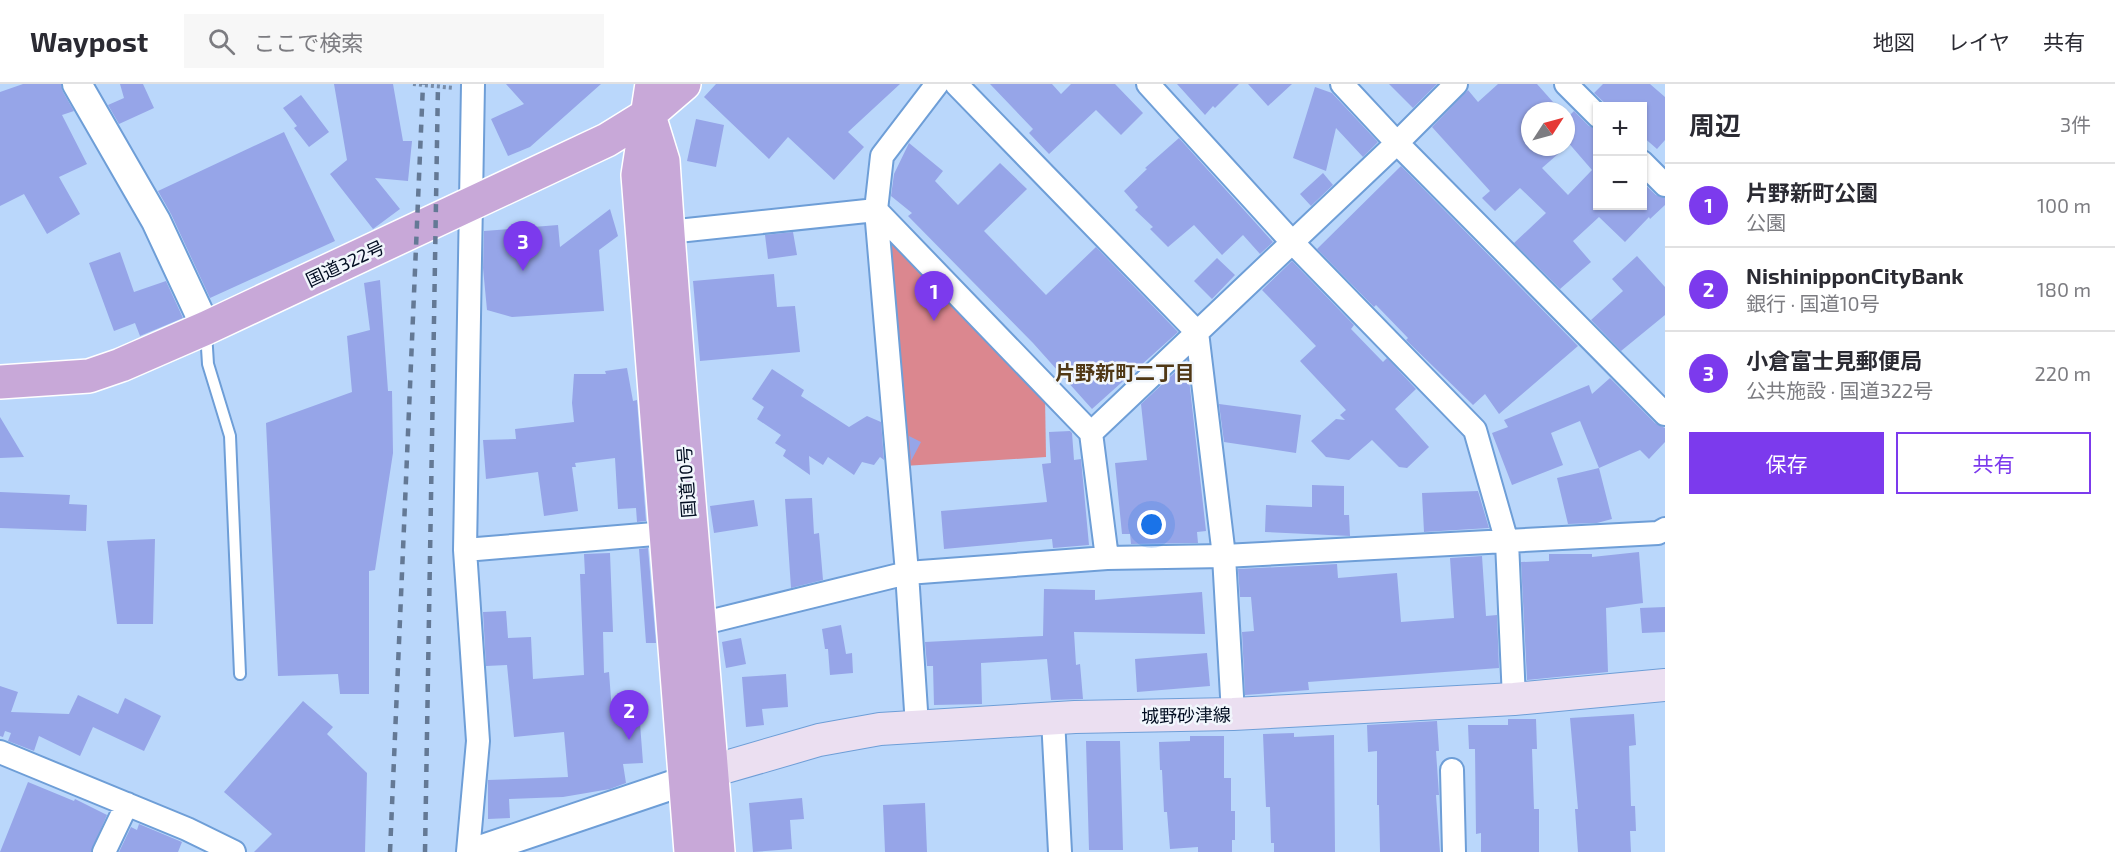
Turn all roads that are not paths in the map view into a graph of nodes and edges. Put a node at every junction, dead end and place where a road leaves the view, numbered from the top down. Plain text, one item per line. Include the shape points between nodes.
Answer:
1 (77, 84) edge
2 (684, 84) edge
3 (937, 84) edge
4 (956, 84) edge
5 (1149, 84) edge
6 (1342, 84) edge
7 (1456, 84) edge
8 (1566, 84) edge
9 (475, 87) edge
10 (651, 99) edge
11 (1593, 111) edge
12 (1397, 143) junction
13 (1647, 167) edge
14 (1665, 185) edge
15 (472, 203) junction
16 (876, 210) junction
17 (668, 232) junction
18 (1292, 242) junction
19 (206, 328) junction
20 (1197, 332) junction
21 (0, 382) edge
22 (1665, 414) edge
23 (1091, 433) junction
24 (1665, 529) edge
25 (666, 533) junction
26 (1507, 542) junction
27 (465, 550) junction
28 (1224, 556) junction
29 (1107, 558) junction
30 (907, 573) junction
31 (700, 624) junction
32 (240, 674) dead end
33 (1665, 684) edge
34 (1514, 699) junction
35 (1233, 714) junction
36 (1053, 718) junction
37 (917, 726) junction
38 (0, 752) edge
39 (1452, 770) dead end
40 (699, 776) junction
41 (127, 804) junction
42 (228, 851) edge
43 (104, 852) edge
44 (468, 852) edge
45 (474, 852) edge
46 (692, 852) edge
47 (718, 852) edge
48 (1060, 852) edge
49 (1454, 852) edge

1 - 19 street via 156,221
2 - 10 highway
3 - 16 street via 882,156
4 - 20 street
5 - 18 street
6 - 12 street
7 - 12 street
8 - 11 street
9 - 15 street
10 - 15 highway, 国道322号 via 607,140
10 - 17 highway, 国道10号 via 663,161
10 - 25 highway, 国道10号 via 638,175
12 - 18 street
12 - 22 street
13 - 14 street
15 - 19 highway, 国道322号
15 - 27 street
16 - 17 street
16 - 23 street
16 - 30 street
17 - 31 highway, 国道10号
18 - 20 street
18 - 26 street via 1475,430
19 - 21 highway, 国道322号 via 89,376
19 - 32 lane via 208,364 230,436
20 - 23 street
20 - 28 street
23 - 29 street
24 - 26 street via 1658,533
25 - 27 street
25 - 40 highway, 国道10号
26 - 28 street
26 - 34 street
27 - 44 street via 478,741
28 - 29 street
28 - 35 street
29 - 30 street
30 - 31 street
30 - 37 street
31 - 40 highway, 国道10号
33 - 34 main road, 城野砂津線
34 - 35 main road, 城野砂津線
35 - 36 main road, 城野砂津線
36 - 37 main road, 城野砂津線
36 - 48 street
37 - 40 main road, 城野砂津線 via 819,740
38 - 41 street
39 - 49 street
40 - 45 street
40 - 46 highway, 国道10号
40 - 47 highway, 国道10号
41 - 42 street
41 - 43 street

